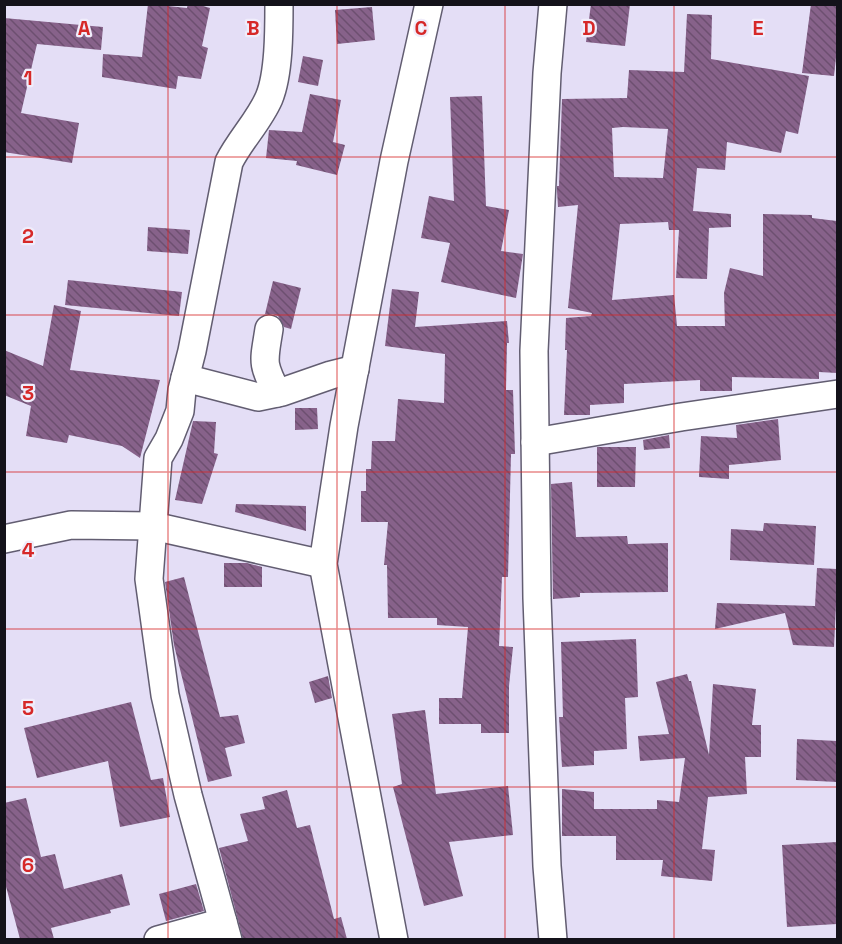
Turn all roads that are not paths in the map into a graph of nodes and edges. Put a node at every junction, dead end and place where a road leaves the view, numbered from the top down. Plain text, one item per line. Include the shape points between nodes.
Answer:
1 (279, 4) edge
2 (429, 4) edge
3 (553, 4) edge
4 (269, 329) dead end
5 (355, 369) junction
6 (186, 378) junction
7 (277, 393) junction
8 (837, 394) edge
9 (535, 442) junction
10 (153, 526) junction
11 (4, 540) edge
12 (323, 564) junction
13 (225, 931) edge
14 (158, 939) edge
15 (394, 939) edge
16 (553, 939) edge

1 - 6 street via 273,83 269,98 230,162
2 - 5 street via 394,161
3 - 9 street via 534,340
4 - 7 street via 263,360
5 - 7 street
5 - 12 street
6 - 7 street via 258,397
6 - 10 street via 180,411 158,458
8 - 9 street
9 - 16 street via 537,598
10 - 11 street via 71,525
10 - 12 street
10 - 13 street via 149,579 165,695
12 - 15 street
13 - 14 street

